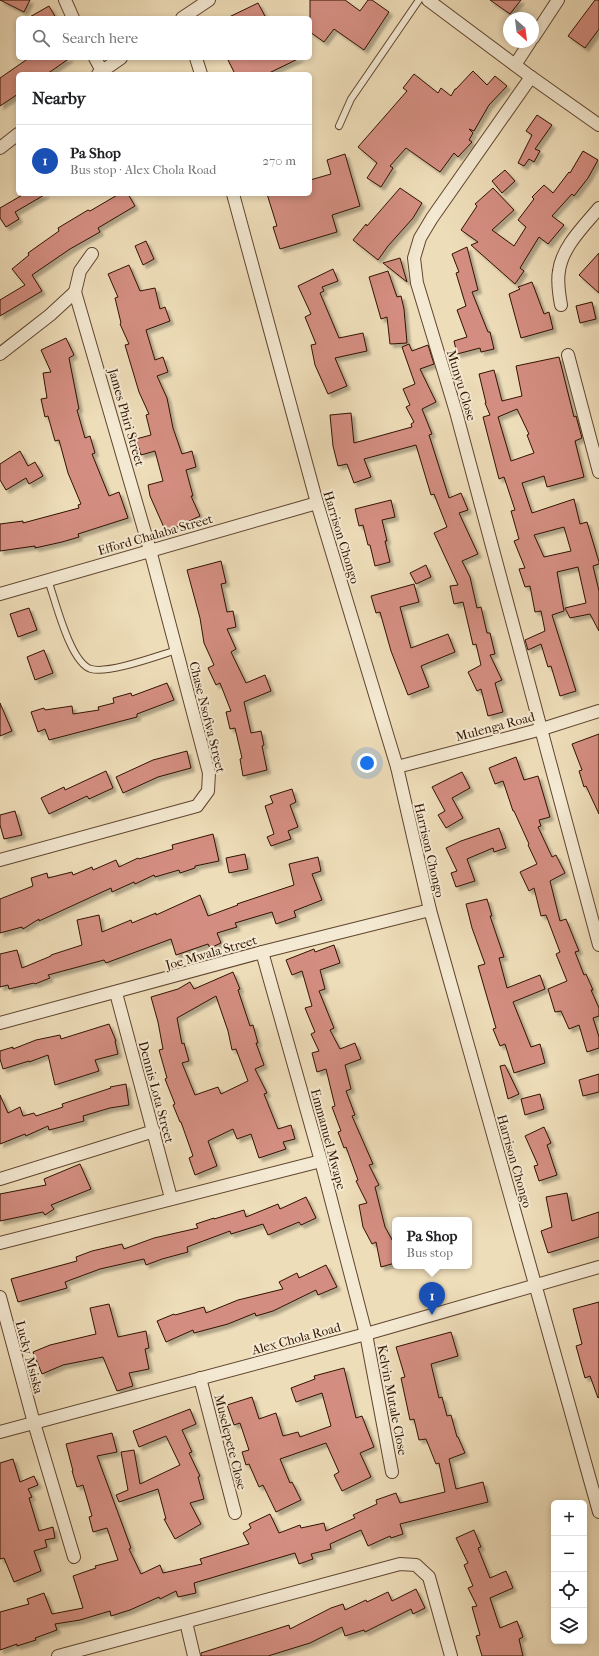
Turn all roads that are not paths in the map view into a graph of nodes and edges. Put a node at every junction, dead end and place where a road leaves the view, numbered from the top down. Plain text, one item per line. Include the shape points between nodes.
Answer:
1 (65, 0) edge
2 (209, 0) edge
3 (419, 0) edge
4 (428, 0) edge
5 (558, 0) edge
6 (72, 16) edge
7 (185, 16) edge
8 (539, 29) edge
9 (526, 48) edge
10 (96, 60) edge
11 (119, 60) edge
12 (197, 60) edge
13 (515, 65) junction
14 (100, 72) edge
15 (200, 72) edge
16 (531, 78) junction
17 (599, 125) edge
18 (339, 126) dead end
19 (16, 136) edge
20 (0, 148) edge
21 (234, 196) edge
22 (599, 208) edge
23 (92, 254) dead end
24 (75, 292) junction
25 (561, 305) dead end
26 (0, 354) edge
27 (568, 355) dead end
28 (599, 472) edge
29 (317, 503) junction
30 (150, 550) junction
31 (48, 580) junction
32 (0, 594) edge
33 (177, 650) junction
34 (599, 711) edge
35 (542, 728) junction
36 (397, 767) junction
37 (0, 860) edge
38 (430, 910) junction
39 (599, 945) edge
40 (262, 952) junction
41 (116, 993) junction
42 (0, 1023) edge
43 (154, 1131) junction
44 (320, 1160) junction
45 (0, 1179) edge
46 (171, 1198) junction
47 (0, 1243) edge
48 (599, 1267) edge
49 (536, 1285) junction
50 (0, 1297) edge
51 (366, 1334) junction
52 (200, 1378) junction
53 (34, 1423) junction
54 (0, 1432) edge
55 (392, 1472) dead end
56 (234, 1512) dead end
57 (599, 1512) edge
58 (74, 1556) dead end
59 (186, 1622) junction
60 (85, 1653) edge
61 (58, 1656) edge
62 (194, 1656) edge
63 (451, 1656) edge

1 - 6 street
2 - 7 street
3 - 18 lane via 351,99
4 - 13 street
5 - 8 street
9 - 13 street
10 - 14 street
11 - 14 street
12 - 15 street
13 - 16 street
16 - 17 street
16 - 35 street, Munyu Close via 432,218 420,238 414,258 417,282 456,412
19 - 20 street
21 - 29 street, Harrison Chongo
22 - 25 street via 572,241 561,261 558,279
23 - 24 street via 80,271
24 - 26 street
24 - 30 street, James Phiri Street
27 - 28 street
29 - 30 street, Efford Chalaba Street
29 - 36 street, Harrison Chongo
30 - 31 street, Efford Chalaba Street
30 - 33 street, Chase Nsofwa Street
31 - 32 street, Efford Chalaba Street
31 - 33 lane via 72,649 78,660 90,669 107,669
33 - 37 street, Chase Nsofwa Street via 210,773 208,791 197,806
34 - 35 street, Mulenga Road
35 - 36 street, Mulenga Road
35 - 39 street, Munyu Close
36 - 38 street, Harrison Chongo
38 - 40 street, Joe Mwala Street
38 - 49 street, Harrison Chongo
40 - 41 street, Joe Mwala Street
40 - 44 street, Emmanuel Mwape
41 - 42 street, Joe Mwala Street
41 - 43 street, Dennis Lota Street
43 - 45 street
43 - 46 street, Dennis Lota Street
44 - 46 street
44 - 51 street, Emmanuel Mwape
46 - 47 street
48 - 49 street, Alex Chola Road
49 - 51 street, Alex Chola Road
49 - 57 street, Harrison Chongo
50 - 53 street, Lucky Msiska
51 - 52 street, Alex Chola Road
51 - 55 street, Kelvin Mutale Close
52 - 53 street, Alex Chola Road
52 - 56 street, Muselepete Close
53 - 54 street, Alex Chola Road
53 - 58 street, Lucky Msiska
59 - 60 street
59 - 62 street
59 - 63 street via 400,1564 416,1565 429,1577
60 - 61 street

